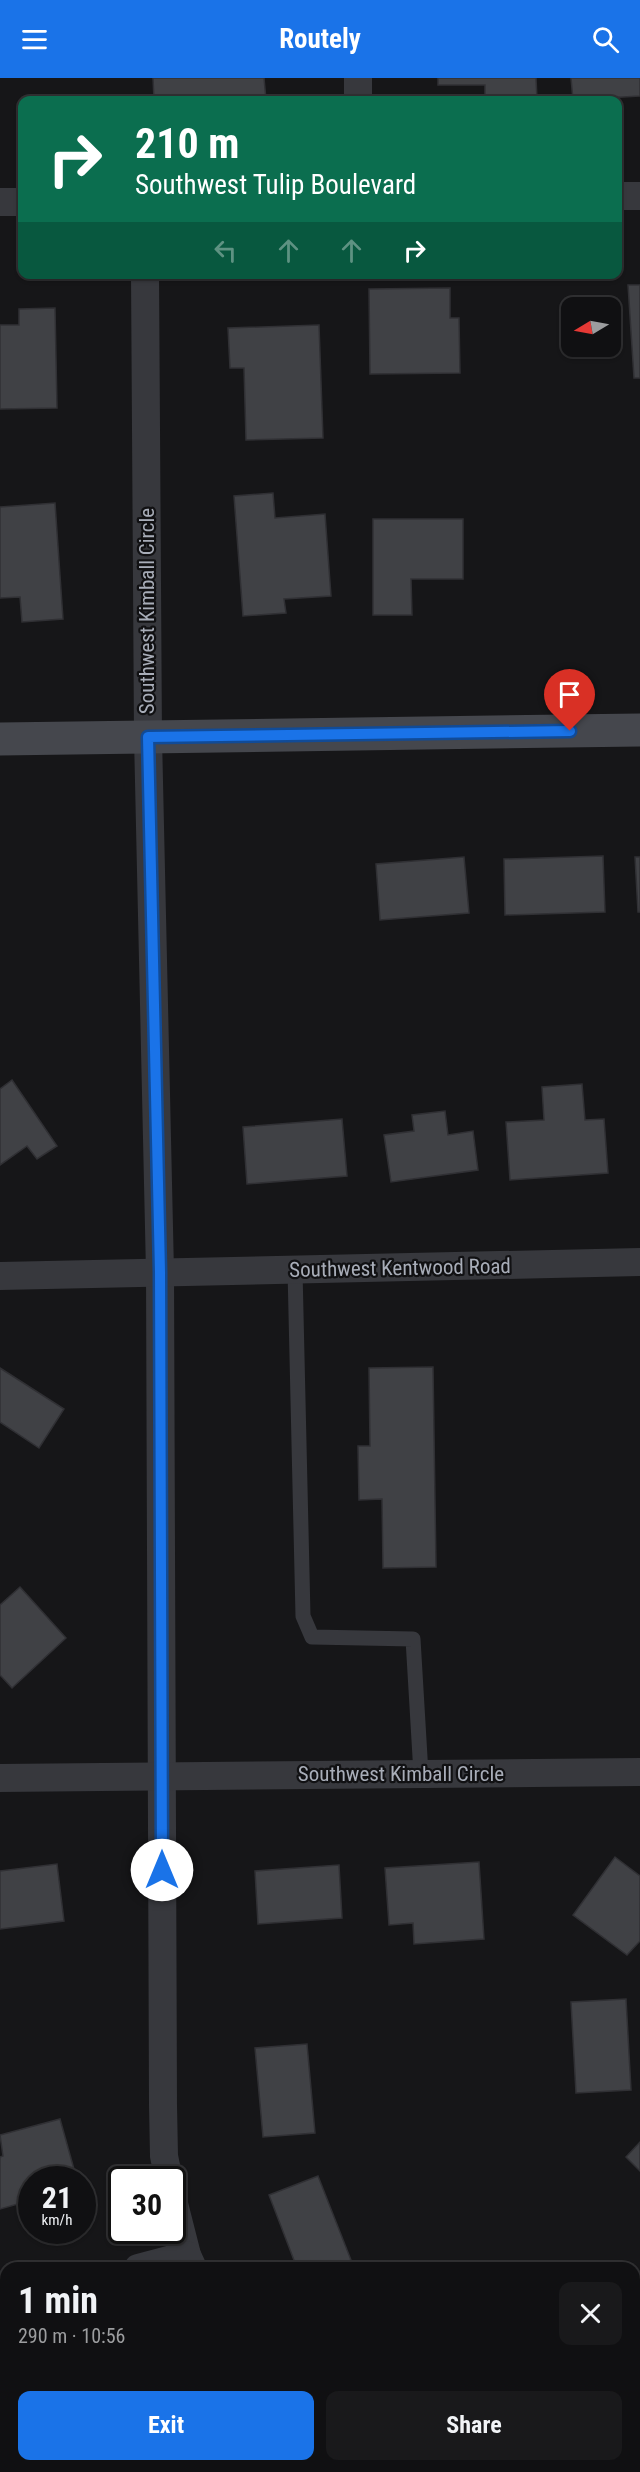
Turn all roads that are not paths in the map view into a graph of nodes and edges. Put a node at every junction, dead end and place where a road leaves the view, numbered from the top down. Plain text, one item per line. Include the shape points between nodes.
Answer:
1 (357, 78) edge
2 (358, 96) edge
3 (622, 196) edge
4 (640, 196) edge
5 (0, 202) edge
6 (18, 202) edge
7 (145, 279) edge
8 (640, 730) edge
9 (148, 737) junction
10 (0, 739) edge
11 (640, 1262) edge
12 (295, 1270) junction
13 (160, 1272) junction
14 (0, 1276) edge
15 (640, 1772) edge
16 (421, 1774) junction
17 (162, 1776) junction
18 (0, 1778) edge
19 (166, 2166) edge
20 (185, 2244) edge
21 (190, 2261) edge

1 - 2 street
3 - 4 street
5 - 6 street
7 - 9 street, Southwest Kimball Circle
8 - 9 street
9 - 10 street
9 - 13 street, Southwest Kimball Circle
11 - 12 street, Southwest Kentwood Road
12 - 13 street, Southwest Kentwood Road
12 - 16 lane via 303,1617 312,1637 413,1639
13 - 14 street, Southwest Kentwood Road
13 - 17 street, Southwest Kimball Circle
15 - 16 street, Southwest Kimball Circle
16 - 17 street, Southwest Kimball Circle
17 - 18 street
17 - 19 street, Southwest Kimball Circle
20 - 21 street

